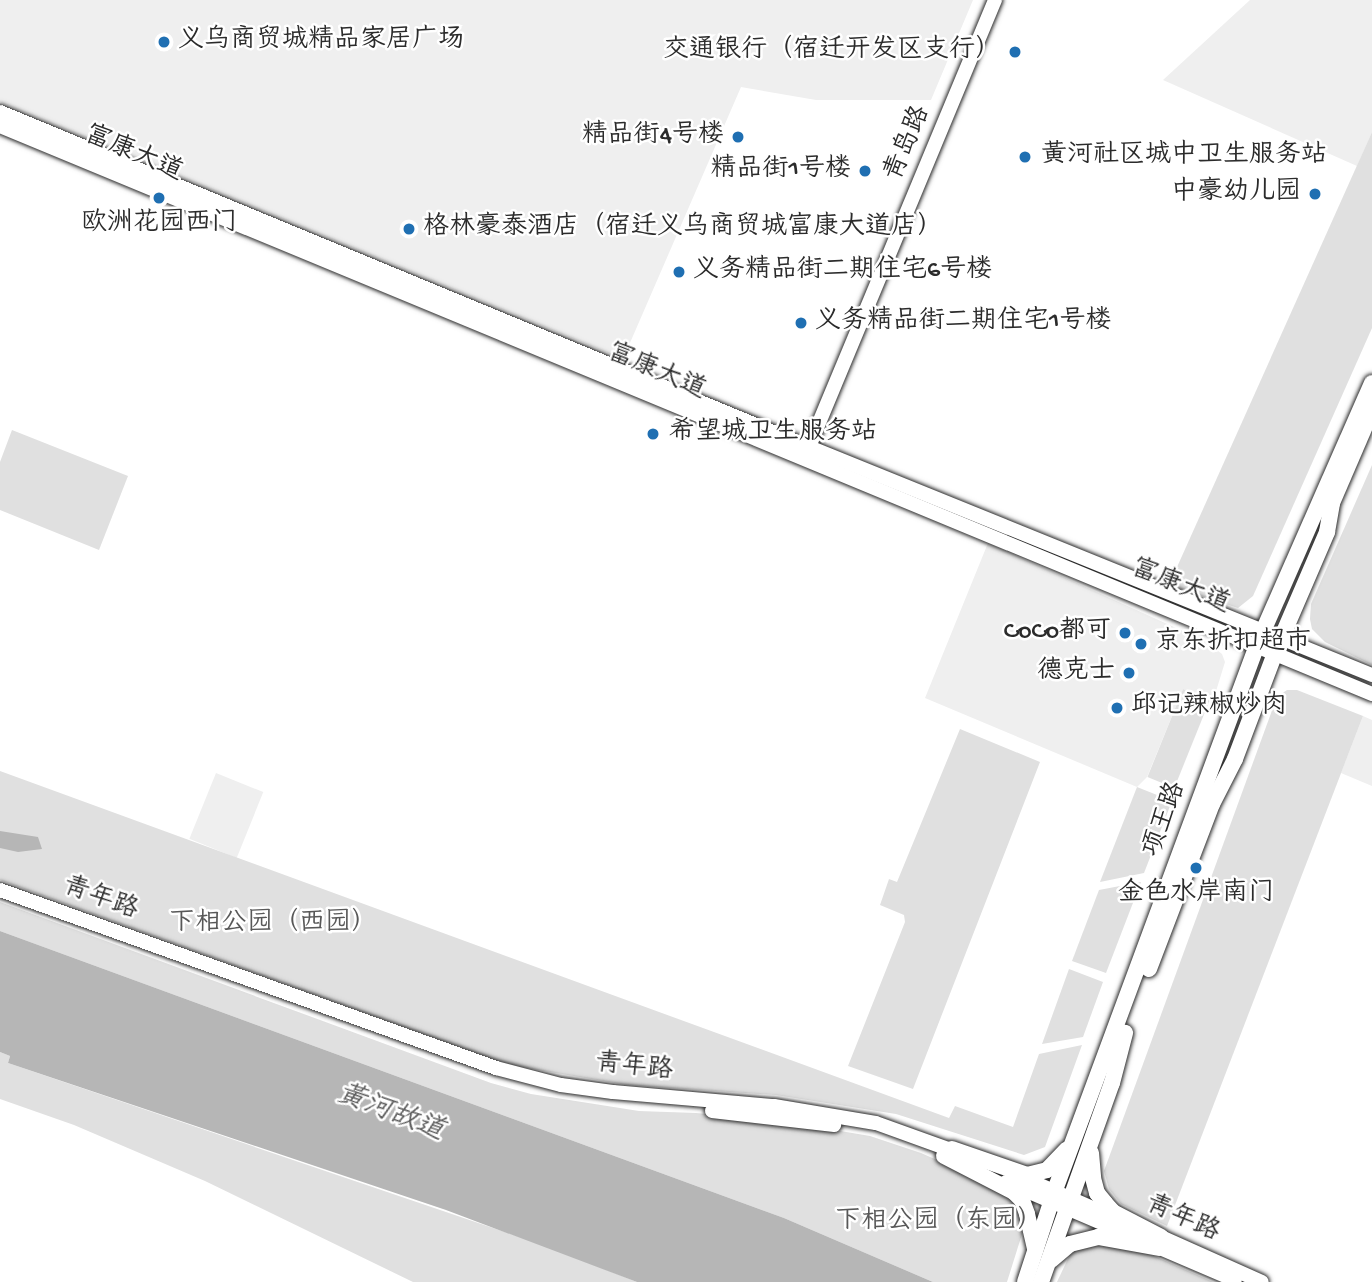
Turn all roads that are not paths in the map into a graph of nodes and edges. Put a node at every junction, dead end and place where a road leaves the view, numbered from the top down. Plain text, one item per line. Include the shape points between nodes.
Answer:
1 (995, 0) edge
2 (0, 112) edge
3 (0, 127) edge
4 (1372, 383) edge
5 (1372, 410) edge
6 (809, 447) junction
7 (803, 461) junction
8 (1264, 629) junction
9 (1282, 636) junction
10 (1257, 645) junction
11 (1275, 653) junction
12 (1372, 675) edge
13 (1372, 694) edge
14 (0, 890) edge
15 (0, 897) edge
16 (1083, 1140) junction
17 (948, 1153) junction
18 (1053, 1196) junction
19 (1069, 1203) junction
20 (1160, 1243) junction
21 (1042, 1258) junction
22 (1026, 1282) edge
23 (1041, 1282) edge
24 (1239, 1282) edge
25 (1262, 1282) edge

1 - 6 street, 青岛路
2 - 6 street, 富康大道
3 - 7 street, 富康大道
4 - 8 main road, 项王路
5 - 9 main road, 项王路
6 - 7 street, 青岛路
6 - 8 street, 富康大道
7 - 10 street, 富康大道
8 - 9 street, 富康大道
8 - 10 main road, 项王路
9 - 11 main road, 项王路
9 - 12 street, 富康大道
10 - 11 street, 富康大道
10 - 16 main road, 项王路
11 - 13 street, 富康大道
11 - 16 main road, 项王路 via 1120,1044 1112,1083
14 - 17 street, 青年路 via 496,1068 613,1092 775,1106 841,1117 887,1126
15 - 17 street, 青年路 via 491,1077 615,1101 871,1131
16 - 17 main road via 1047,1170 1027,1175
16 - 18 main road, 项王路
16 - 19 main road, 项王路
16 - 20 main road via 1097,1193 1113,1212
17 - 18 street, 青年路
17 - 21 main road via 1022,1200
18 - 19 street, 青年路
18 - 21 main road, 项王路
19 - 20 street, 青年路
19 - 21 main road, 项王路
20 - 21 main road via 1098,1237
20 - 24 street, 青年路
20 - 25 street, 青年路
21 - 22 main road, 项王路
21 - 23 main road, 项王路

